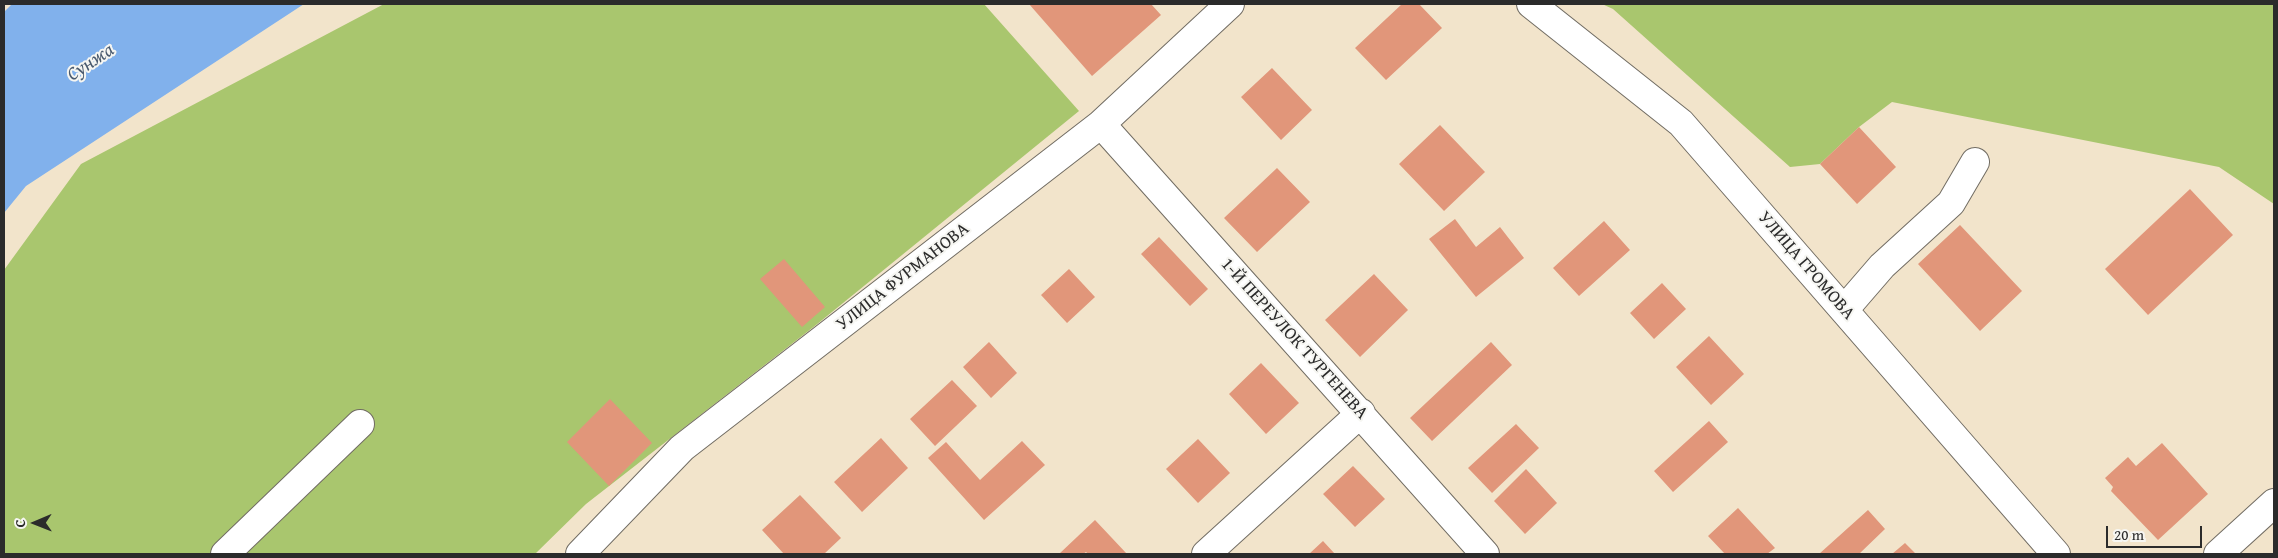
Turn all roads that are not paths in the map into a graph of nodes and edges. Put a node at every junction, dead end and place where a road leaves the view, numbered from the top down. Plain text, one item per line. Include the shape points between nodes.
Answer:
1 (1230, 4) edge
2 (1532, 4) edge
3 (1101, 124) junction
4 (1975, 162) dead end
5 (1844, 310) junction
6 (1361, 413) junction
7 (360, 424) dead end
8 (2274, 502) edge
9 (225, 554) edge
10 (580, 554) edge
11 (1206, 554) edge
12 (1485, 554) edge
13 (2056, 554) edge
14 (2218, 554) edge

1 - 3 street, УЛИЦА ФУРМАНОВА
2 - 5 street, УЛИЦА ГРОМОВА via 1681,123
3 - 6 street, 1-Й ПЕРЕУЛОК ТУРГЕНЕВА
3 - 10 street, УЛИЦА ФУРМАНОВА via 682,448
4 - 5 street via 1951,202 1882,266
5 - 13 street, УЛИЦА ГРОМОВА
6 - 11 street
6 - 12 street, 1-Й ПЕРЕУЛОК ТУРГЕНЕВА
7 - 9 street
8 - 14 street

